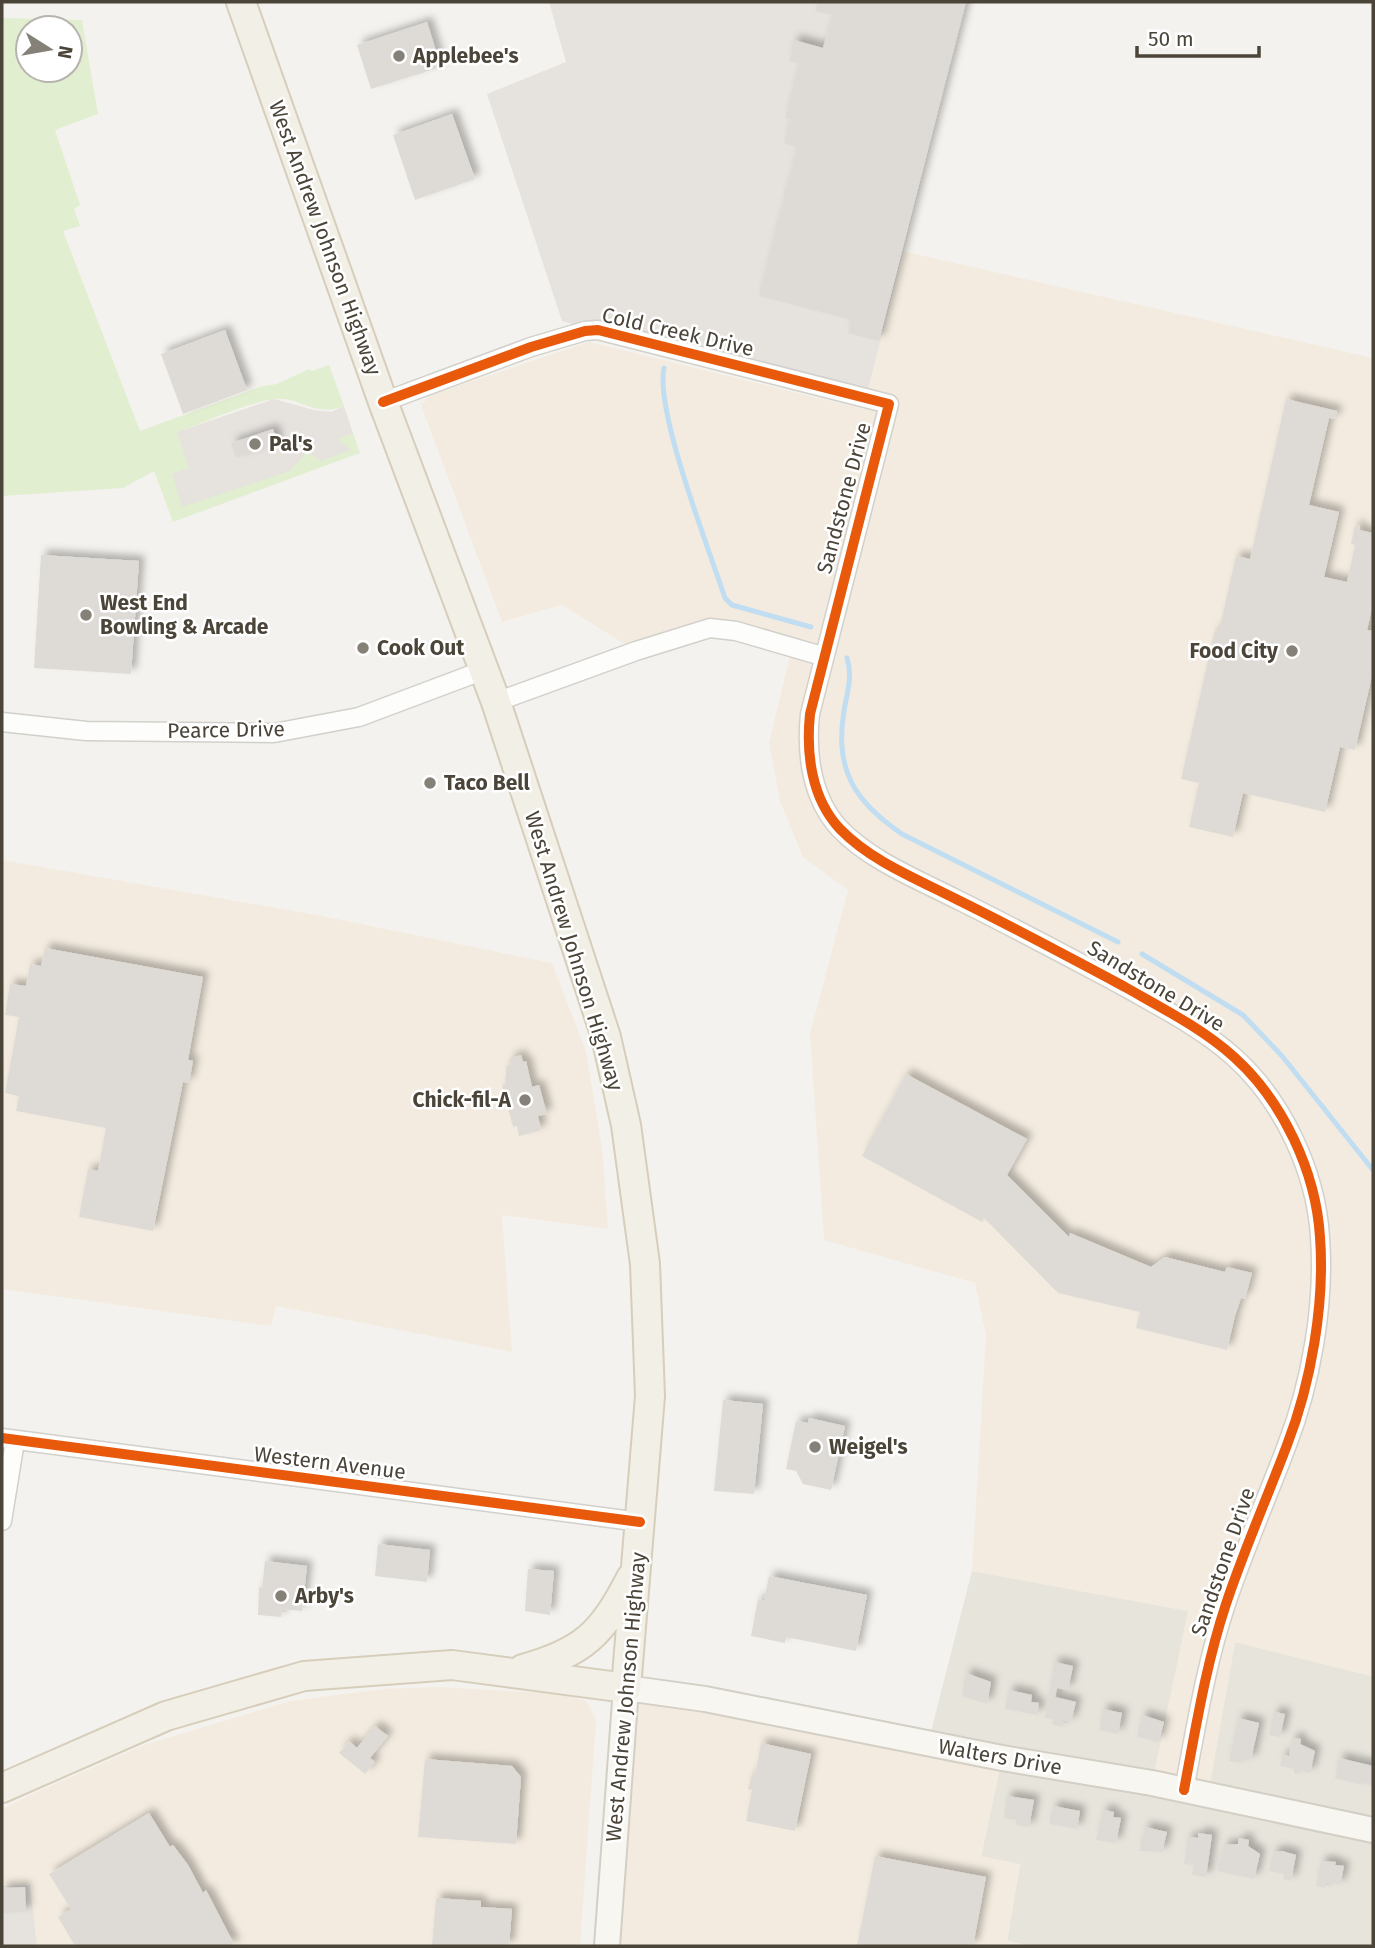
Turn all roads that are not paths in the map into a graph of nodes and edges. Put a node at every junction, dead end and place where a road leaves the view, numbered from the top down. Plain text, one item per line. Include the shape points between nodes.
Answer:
1 (241, 2) edge
2 (383, 402) junction
3 (889, 404) joint
4 (822, 656) junction
5 (484, 670) junction
6 (496, 702) junction
7 (2, 722) edge
8 (8, 1439) edge
9 (2, 1521) edge
10 (640, 1522) junction
11 (636, 1569) junction
12 (514, 1671) junction
13 (626, 1688) junction
14 (2, 1788) edge
15 (1184, 1790) junction
16 (1373, 1830) edge
17 (607, 1946) edge

1 - 2 main road, West Andrew Johnson Highway
2 - 3 street, Cold Creek Drive via 531,347 598,330
2 - 5 main road, West Andrew Johnson Highway
3 - 4 street, Sandstone Drive
4 - 6 street via 710,628
4 - 15 street, Sandstone Drive via 808,749 814,779 839,828 889,864 1148,1000 1234,1057 1262,1087 1292,1135 1313,1187 1321,1238 1319,1298 1304,1384 1289,1442 1241,1559 1210,1658
5 - 6 main road, West Andrew Johnson Highway
5 - 7 street, Pearce Drive via 359,718 274,733 86,731
6 - 10 main road, West Andrew Johnson Highway via 606,1037 626,1125 645,1264 650,1396
8 - 9 street
8 - 10 street, Western Avenue
10 - 11 main road, West Andrew Johnson Highway
11 - 12 main road via 621,1599 587,1642 564,1655
11 - 13 main road, West Andrew Johnson Highway
12 - 13 main road
12 - 14 main road via 452,1665 304,1676 166,1716
13 - 15 street, Walters Drive
13 - 17 street, West Andrew Johnson Highway
15 - 16 street, Walters Drive

